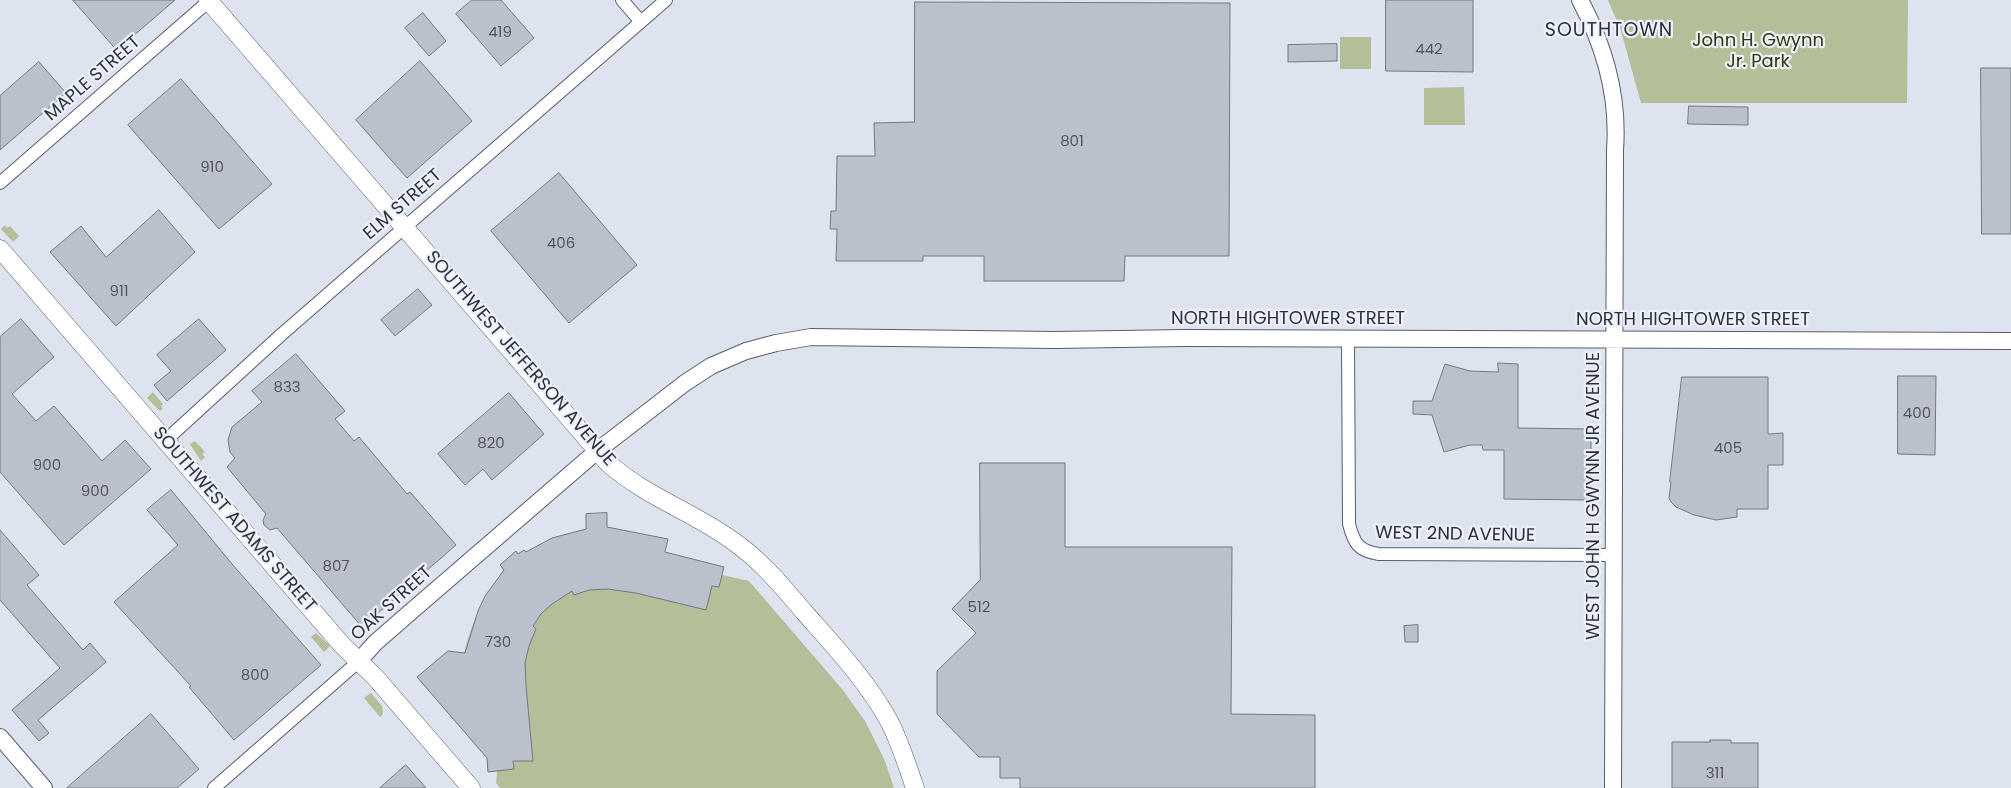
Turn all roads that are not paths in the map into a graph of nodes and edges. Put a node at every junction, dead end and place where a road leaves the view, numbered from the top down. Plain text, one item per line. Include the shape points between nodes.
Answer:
1 (622, 0) edge
2 (666, 0) edge
3 (1580, 0) edge
4 (208, 1) edge
5 (641, 22) junction
6 (0, 183) edge
7 (405, 226) junction
8 (0, 249) edge
9 (1348, 339) junction
10 (1616, 340) junction
11 (2011, 341) edge
12 (166, 440) junction
13 (597, 451) junction
14 (1614, 555) junction
15 (358, 662) junction
16 (0, 737) edge
17 (44, 788) edge
18 (214, 788) edge
19 (471, 788) edge
20 (915, 788) edge
21 (1612, 788) edge

1 - 5 street
2 - 5 street, ELM STREET
3 - 10 street, WEST JOHN H GWYNN JR AVENUE via 1606,62 1616,116
4 - 6 street, MAPLE STREET
4 - 7 main road, SOUTHWEST JEFFERSON AVENUE
5 - 7 street, ELM STREET
7 - 12 street, ELM STREET
7 - 13 main road, SOUTHWEST JEFFERSON AVENUE
8 - 12 main road, SOUTHWEST ADAMS STREET
9 - 10 street, NORTH HIGHTOWER STREET
9 - 13 street, NORTH HIGHTOWER STREET via 795,339 752,348 711,366
9 - 14 street, WEST 2ND AVENUE via 1349,524 1352,539 1360,549 1379,554
10 - 11 street, NORTH HIGHTOWER STREET
10 - 14 street, WEST JOHN H GWYNN JR AVENUE
12 - 15 main road, SOUTHWEST ADAMS STREET
13 - 15 street, OAK STREET via 407,615
13 - 20 main road, SOUTHWEST JEFFERSON AVENUE via 626,478 720,532 762,564 872,693 898,739
14 - 21 street, WEST JOHN H GWYNN JR AVENUE
15 - 18 street, OAK STREET
15 - 19 main road, SOUTHWEST ADAMS STREET via 375,677
16 - 17 street

